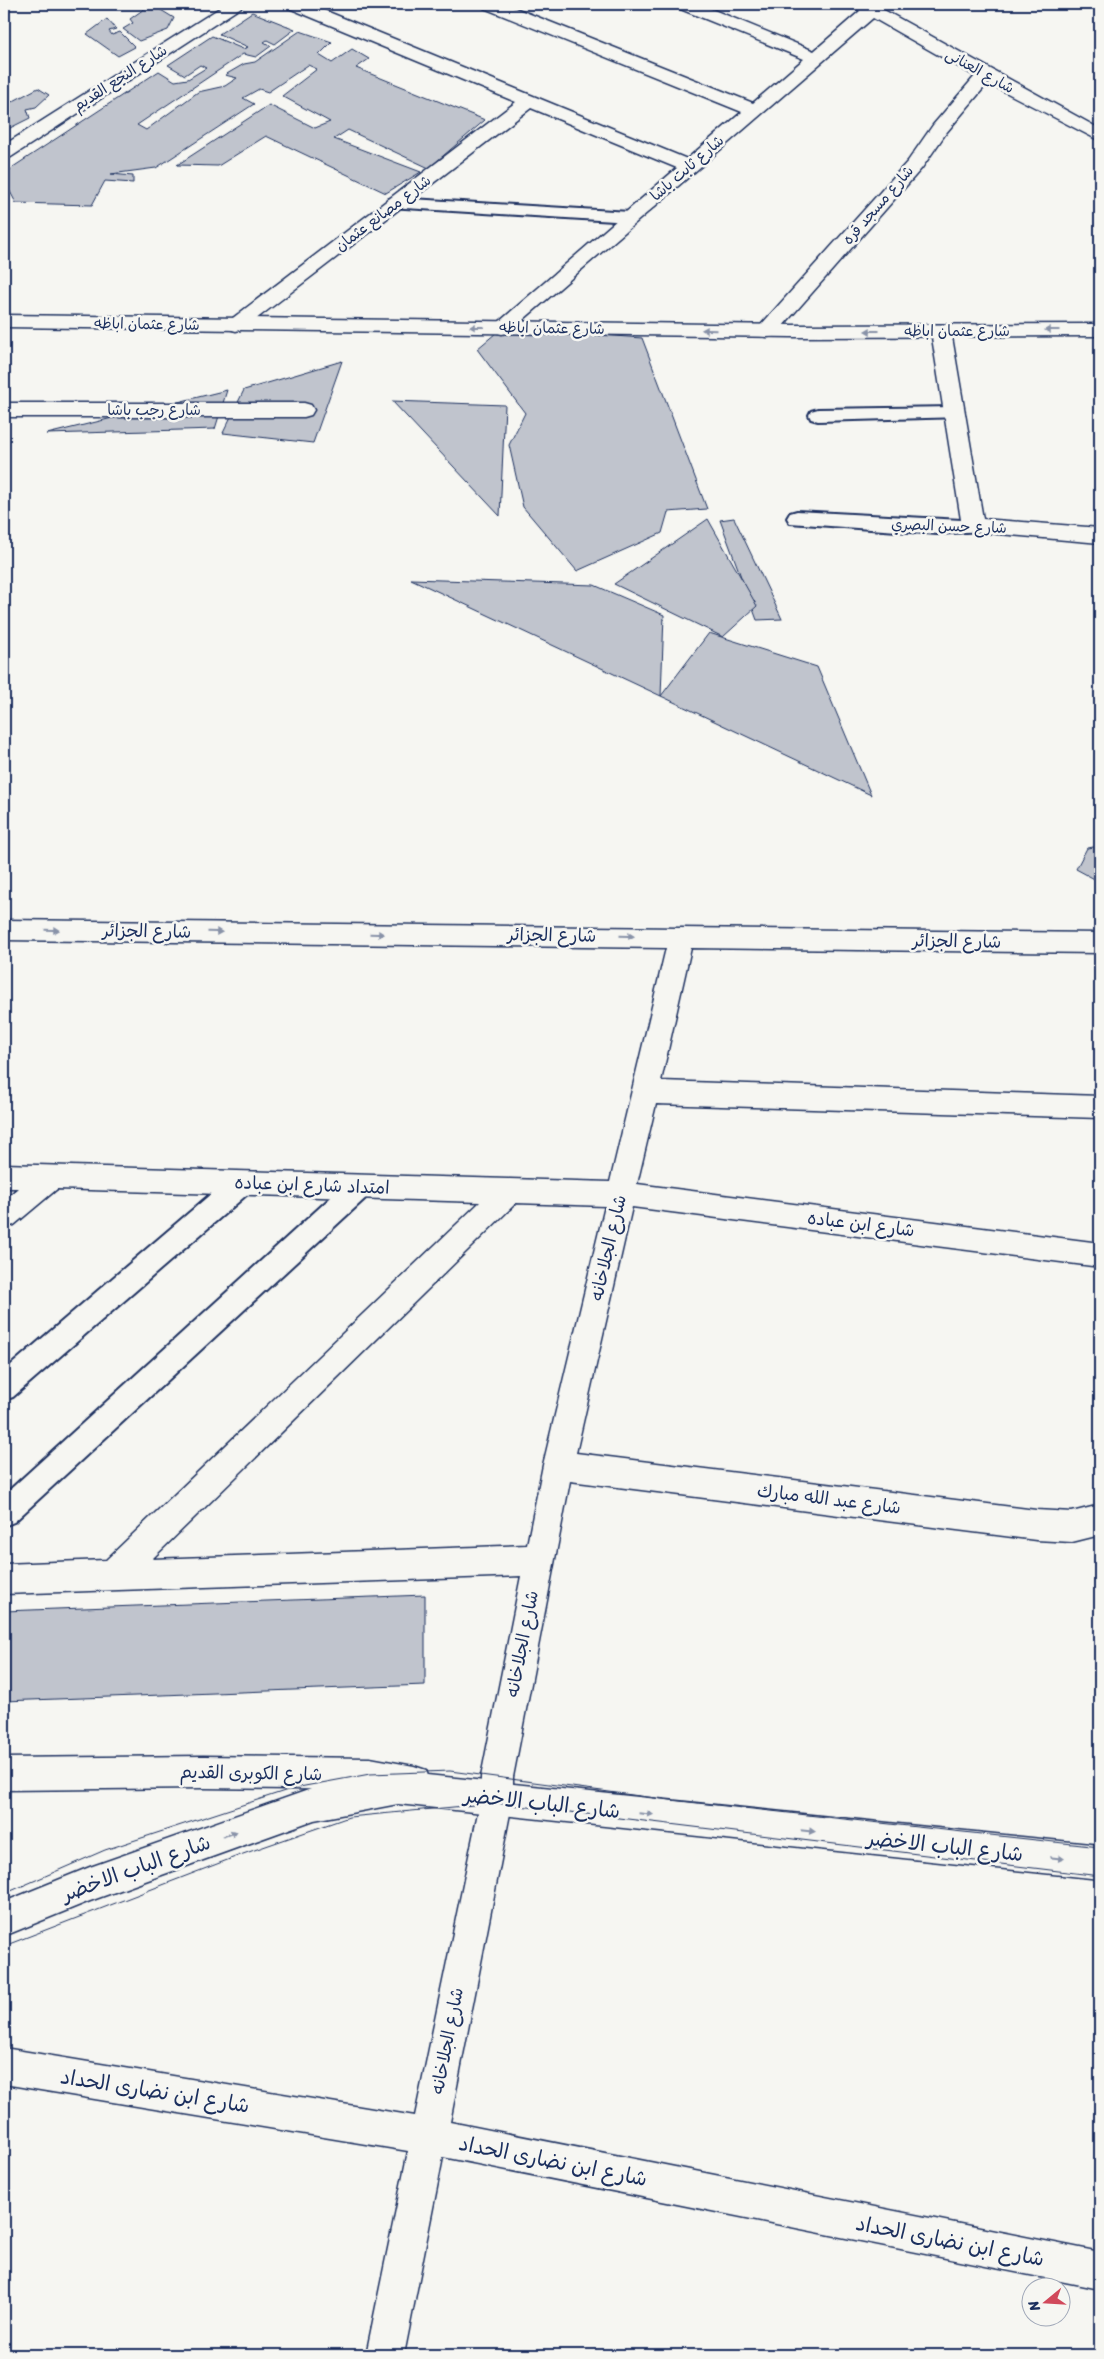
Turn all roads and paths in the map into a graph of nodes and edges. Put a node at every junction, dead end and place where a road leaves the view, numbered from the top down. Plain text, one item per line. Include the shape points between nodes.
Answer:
1 (236, 4) edge
2 (295, 4) edge
3 (490, 4) edge
4 (684, 4) edge
5 (867, 7) edge
6 (817, 58) junction
7 (986, 76) junction
8 (530, 100) junction
9 (754, 110) junction
10 (1100, 136) edge
11 (4, 153) edge
12 (690, 167) junction
13 (395, 203) junction
14 (630, 218) junction
15 (4, 321) edge
16 (236, 325) junction
17 (502, 328) junction
18 (1100, 330) edge
19 (767, 331) junction
20 (941, 331) junction
21 (4, 410) edge
22 (304, 410) dead end
23 (955, 414) junction
24 (818, 415) dead end
25 (797, 518) dead end
26 (973, 526) junction
27 (1100, 536) edge
28 (4, 930) edge
29 (681, 936) junction
30 (1100, 943) edge
31 (644, 1092) junction
32 (1100, 1107) edge
33 (4, 1176) edge
34 (51, 1178) junction
35 (242, 1183) junction
36 (360, 1186) junction
37 (510, 1191) junction
38 (621, 1194) junction
39 (4, 1216) edge
40 (1100, 1254) edge
41 (4, 1388) edge
42 (558, 1465) junction
43 (4, 1513) edge
44 (1100, 1520) edge
45 (538, 1560) junction
46 (113, 1574) junction
47 (4, 1579) edge
48 (4, 1774) edge
49 (496, 1798) junction
50 (1100, 1862) edge
51 (4, 1919) edge
52 (4, 2066) edge
53 (428, 2136) junction
54 (1100, 2270) edge
55 (385, 2355) edge

1 - 11 street, شارع النجع القديم
2 - 8 street
3 - 9 street
4 - 6 street
5 - 6 street, شارع ثابت باشا
5 - 7 street, شارع العنانى
6 - 9 street, شارع ثابت باشا
7 - 10 street, شارع العنانى
7 - 19 street, شارع مسجد قره via 951,112 914,164
8 - 12 street
8 - 13 street, شارع مصانع عثمان
9 - 12 street, شارع ثابت باشا
12 - 14 street, شارع ثابت باشا
13 - 14 lane
13 - 16 street, شارع مصانع عثمان
14 - 17 street, شارع ثابت باشا
15 - 16 street, شارع عثمان اباظه
17 -> 16 street, شارع عثمان اباظه
19 -> 17 street, شارع عثمان اباظه
18 -> 20 street, شارع عثمان اباظه
20 -> 19 street, شارع عثمان اباظه
20 - 23 street
21 - 22 street, شارع رجب باشا
23 - 24 lane
23 - 26 street
25 - 26 lane, شارع حسن البصري via 937,527
26 - 27 street, شارع حسن البصري
28 -> 29 street, شارع الجزائر
29 - 30 street, شارع الجزائر
29 - 31 street, شارع الجلاخانه
31 - 32 street
31 - 38 street, شارع الجلاخانه
33 - 34 street, امتداد شارع ابن عباده
34 - 35 street, امتداد شارع ابن عباده
34 - 39 street
35 - 36 street, امتداد شارع ابن عباده
35 - 41 lane
36 - 37 street, امتداد شارع ابن عباده
36 - 43 lane
37 - 38 street, امتداد شارع ابن عباده
37 - 46 street
38 - 40 street, شارع ابن عباده
38 - 42 street, شارع الجلاخانه
42 - 44 street, شارع عبد الله مبارك via 1036,1525 1072,1527
42 - 45 street, شارع الجلاخانه
45 - 46 street
45 - 49 street, شارع الجلاخانه via 497,1777
46 - 47 street
48 - 49 street, شارع الكوبرى القديم via 370,1774
49 -> 50 street, شارع الباب الاخضر
51 -> 49 street, شارع الباب الاخضر via 90,1884 314,1804 398,1788
49 - 53 street, شارع الجلاخانه
52 - 53 street, شارع ابن نضارى الحداد
53 - 54 street, شارع ابن نضارى الحداد
53 - 55 street, شارع الجلاخانه

